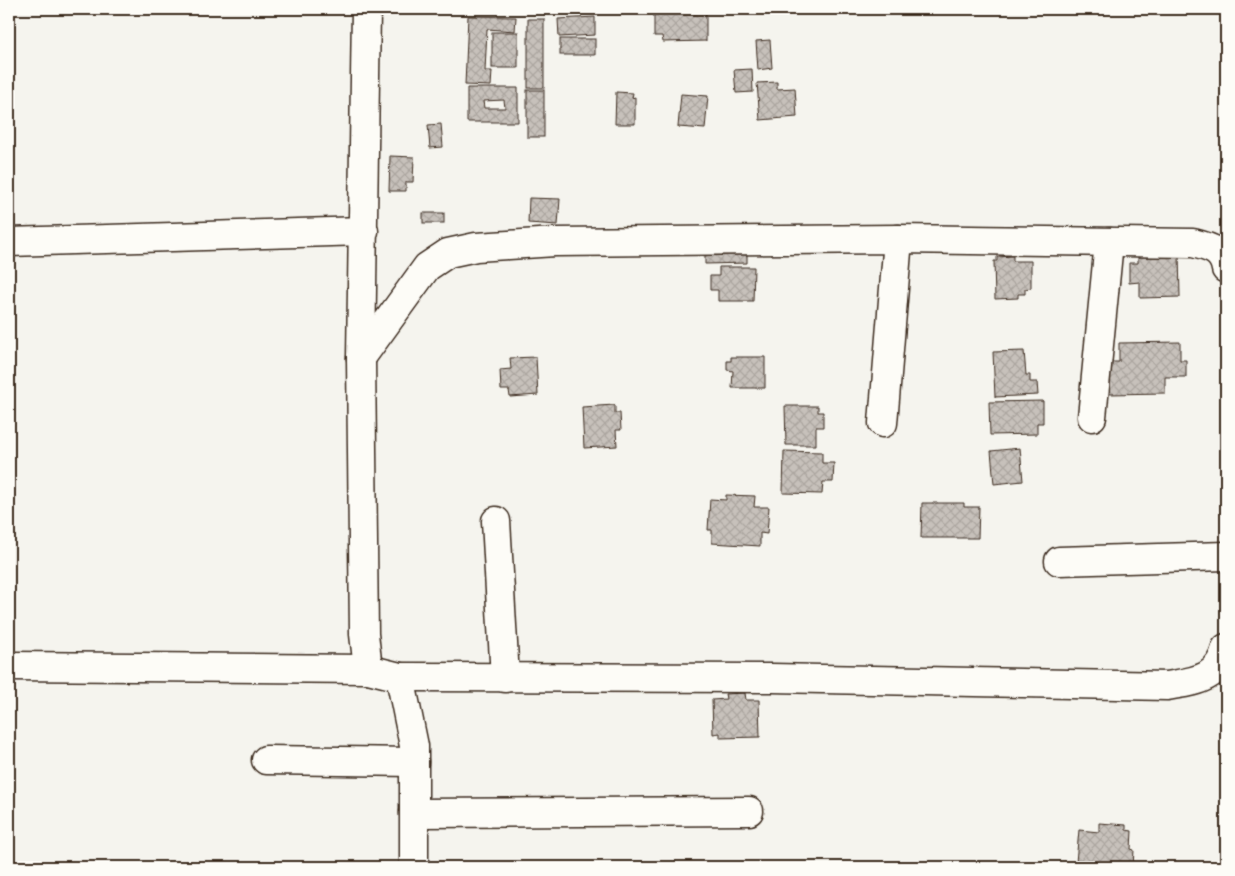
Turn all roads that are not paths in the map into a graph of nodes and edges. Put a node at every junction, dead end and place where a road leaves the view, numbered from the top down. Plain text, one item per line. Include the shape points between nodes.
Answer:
1 (366, 9) edge
2 (364, 231) junction
3 (898, 239) junction
4 (9, 242) edge
5 (1109, 242) junction
6 (1226, 269) edge
7 (361, 358) junction
8 (1092, 417) dead end
9 (883, 423) dead end
10 (496, 521) dead end
11 (1226, 556) edge
12 (1059, 561) dead end
13 (1226, 648) edge
14 (9, 666) edge
15 (368, 669) junction
16 (400, 678) junction
17 (505, 678) junction
18 (266, 760) dead end
19 (414, 762) junction
20 (749, 811) dead end
21 (414, 813) junction
22 (414, 867) edge

1 - 2 street
2 - 4 street
2 - 7 street
3 - 5 street
3 - 7 street via 555,242 476,247 448,253 426,267
3 - 9 street
5 - 6 street via 1193,243 1214,249 1225,262
5 - 8 street
7 - 15 street via 364,634
10 - 17 street
11 - 12 street
13 - 17 street via 1222,662 1211,673 1195,681 1167,686 762,678
14 - 15 street
15 - 16 street
16 - 17 street
16 - 19 street via 414,746
18 - 19 street
19 - 21 street
20 - 21 street
21 - 22 street

